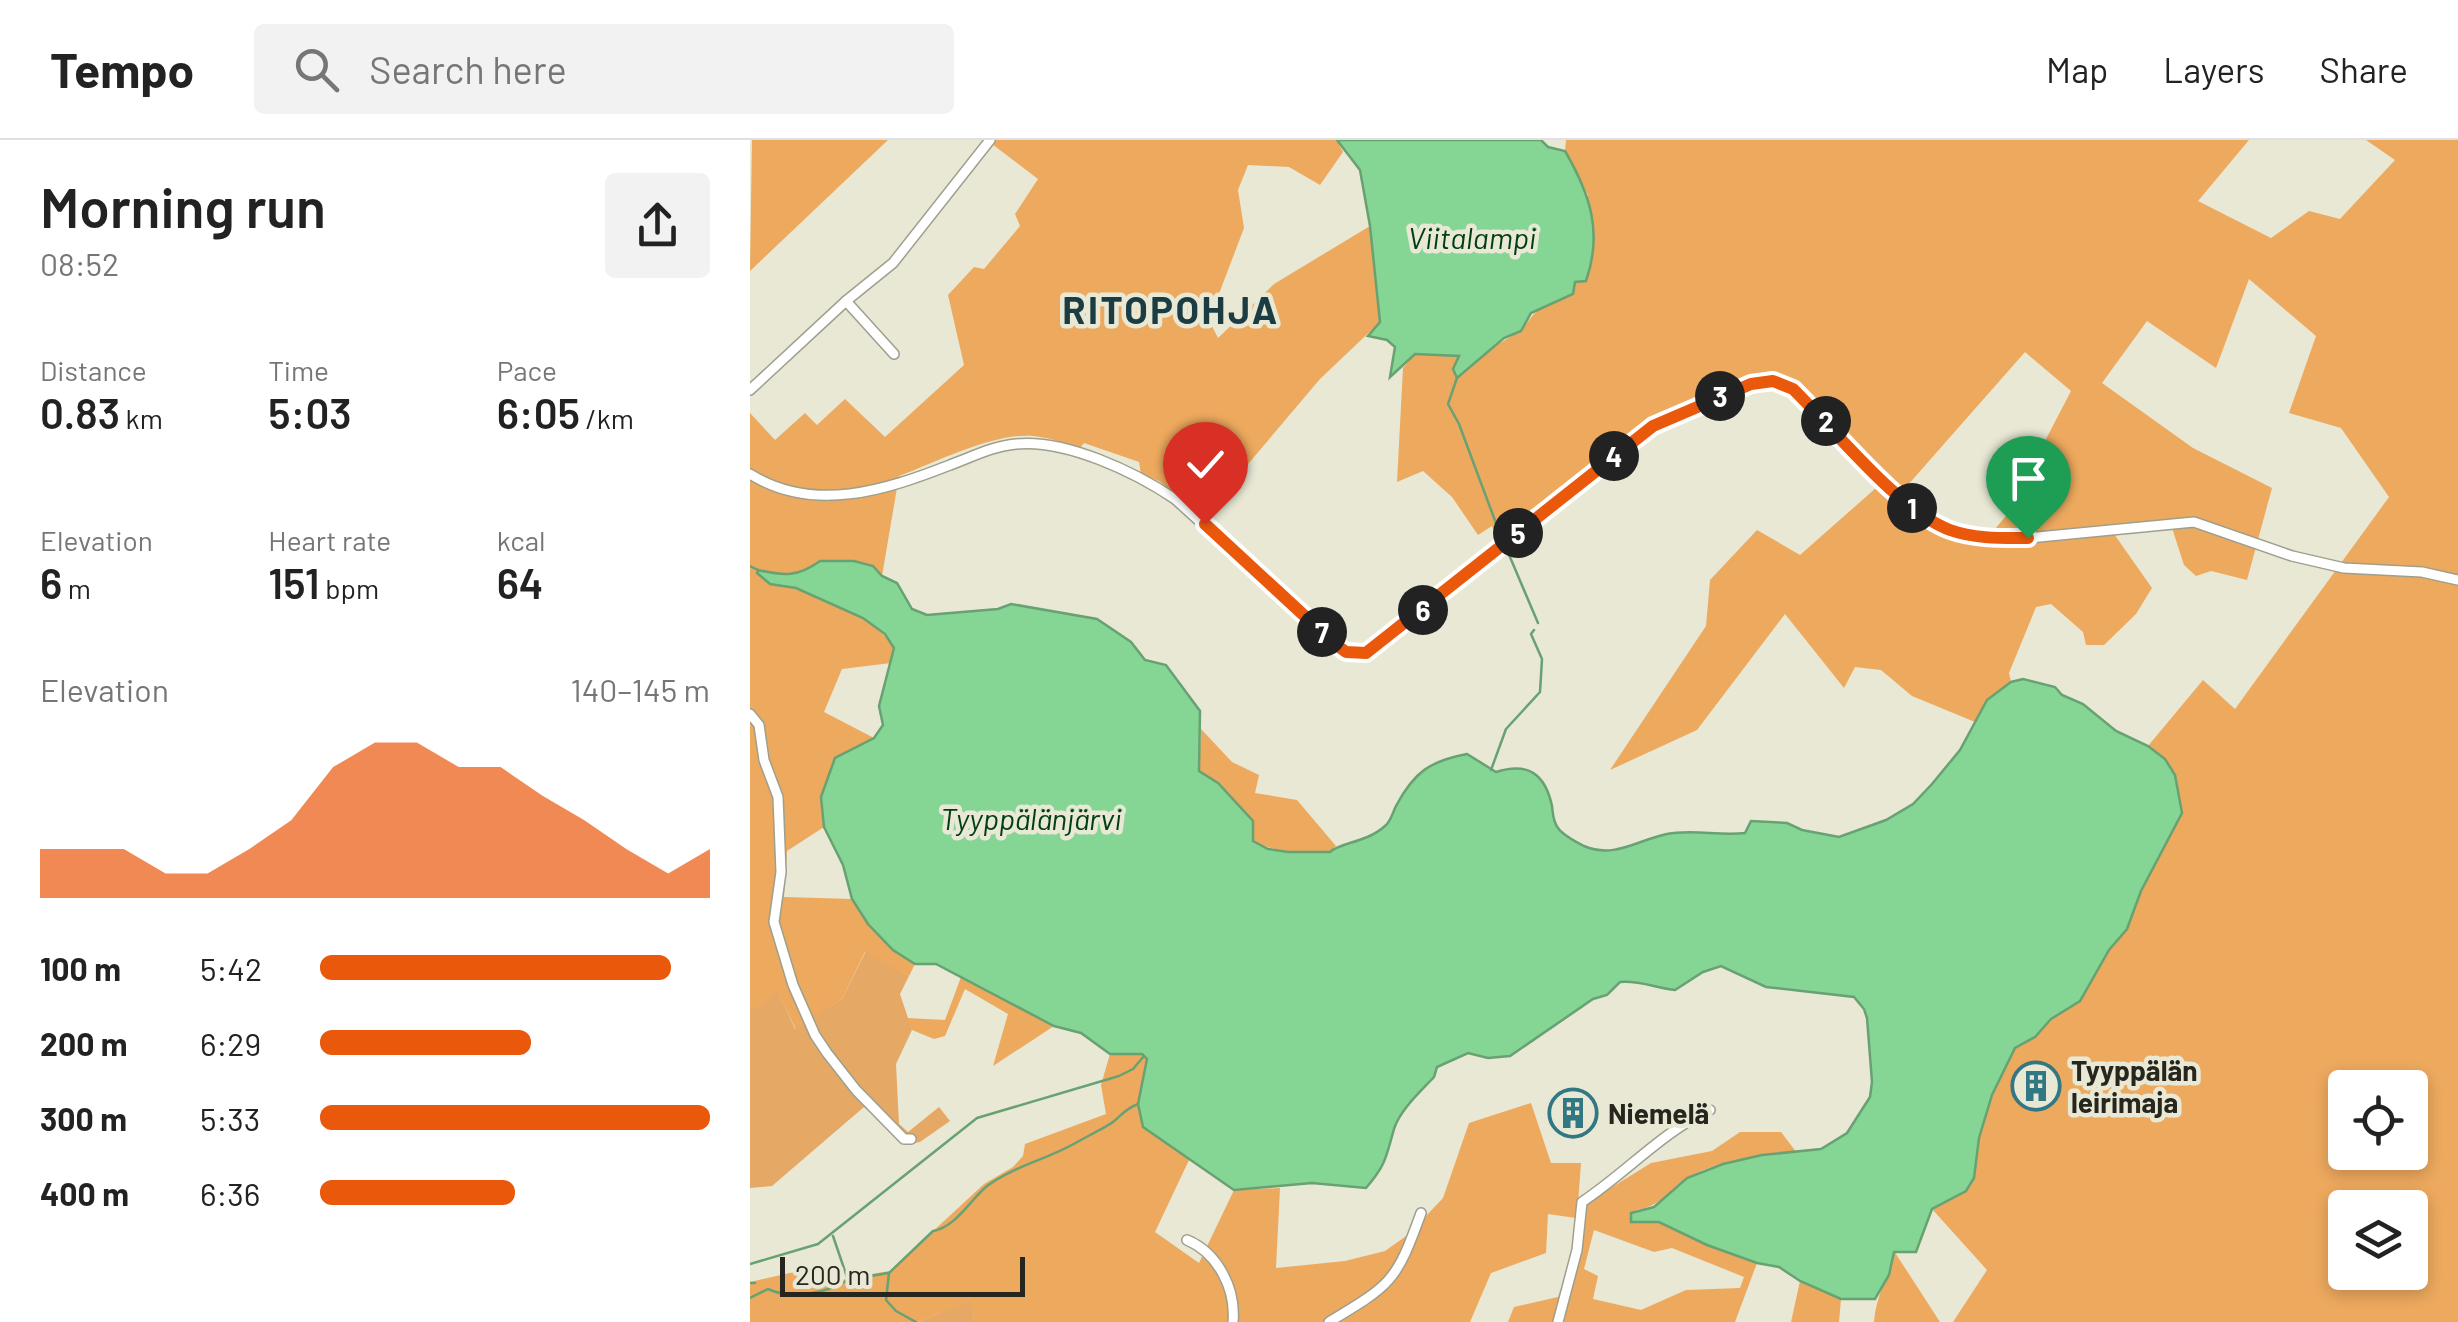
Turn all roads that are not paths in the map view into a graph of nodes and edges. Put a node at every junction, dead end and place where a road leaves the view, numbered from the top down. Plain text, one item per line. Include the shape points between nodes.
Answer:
1 (990, 140) edge
2 (846, 301) junction
3 (894, 354) dead end
4 (750, 390) edge
5 (750, 474) edge
6 (2458, 580) edge
7 (750, 714) edge
8 (1710, 1110) dead end
9 (911, 1139) dead end
10 (1421, 1213) dead end
11 (1187, 1240) dead end
12 (1234, 1322) edge
13 (1329, 1322) edge
14 (1558, 1322) edge

1 - 2 street via 893,263
2 - 3 street
2 - 4 street
5 - 6 street via 799,494 839,496 888,487 994,448 1031,444 1070,451 1175,498 1335,644 1357,654 1376,647 1653,426 1773,381 1793,389 1918,514 1954,531 2028,538 2194,522 2344,568
7 - 9 street via 778,797 781,872 774,922 793,985 815,1035 856,1090 890,1127
8 - 14 street via 1582,1202 1578,1250
10 - 13 street via 1388,1284
11 - 12 street via 1220,1268

